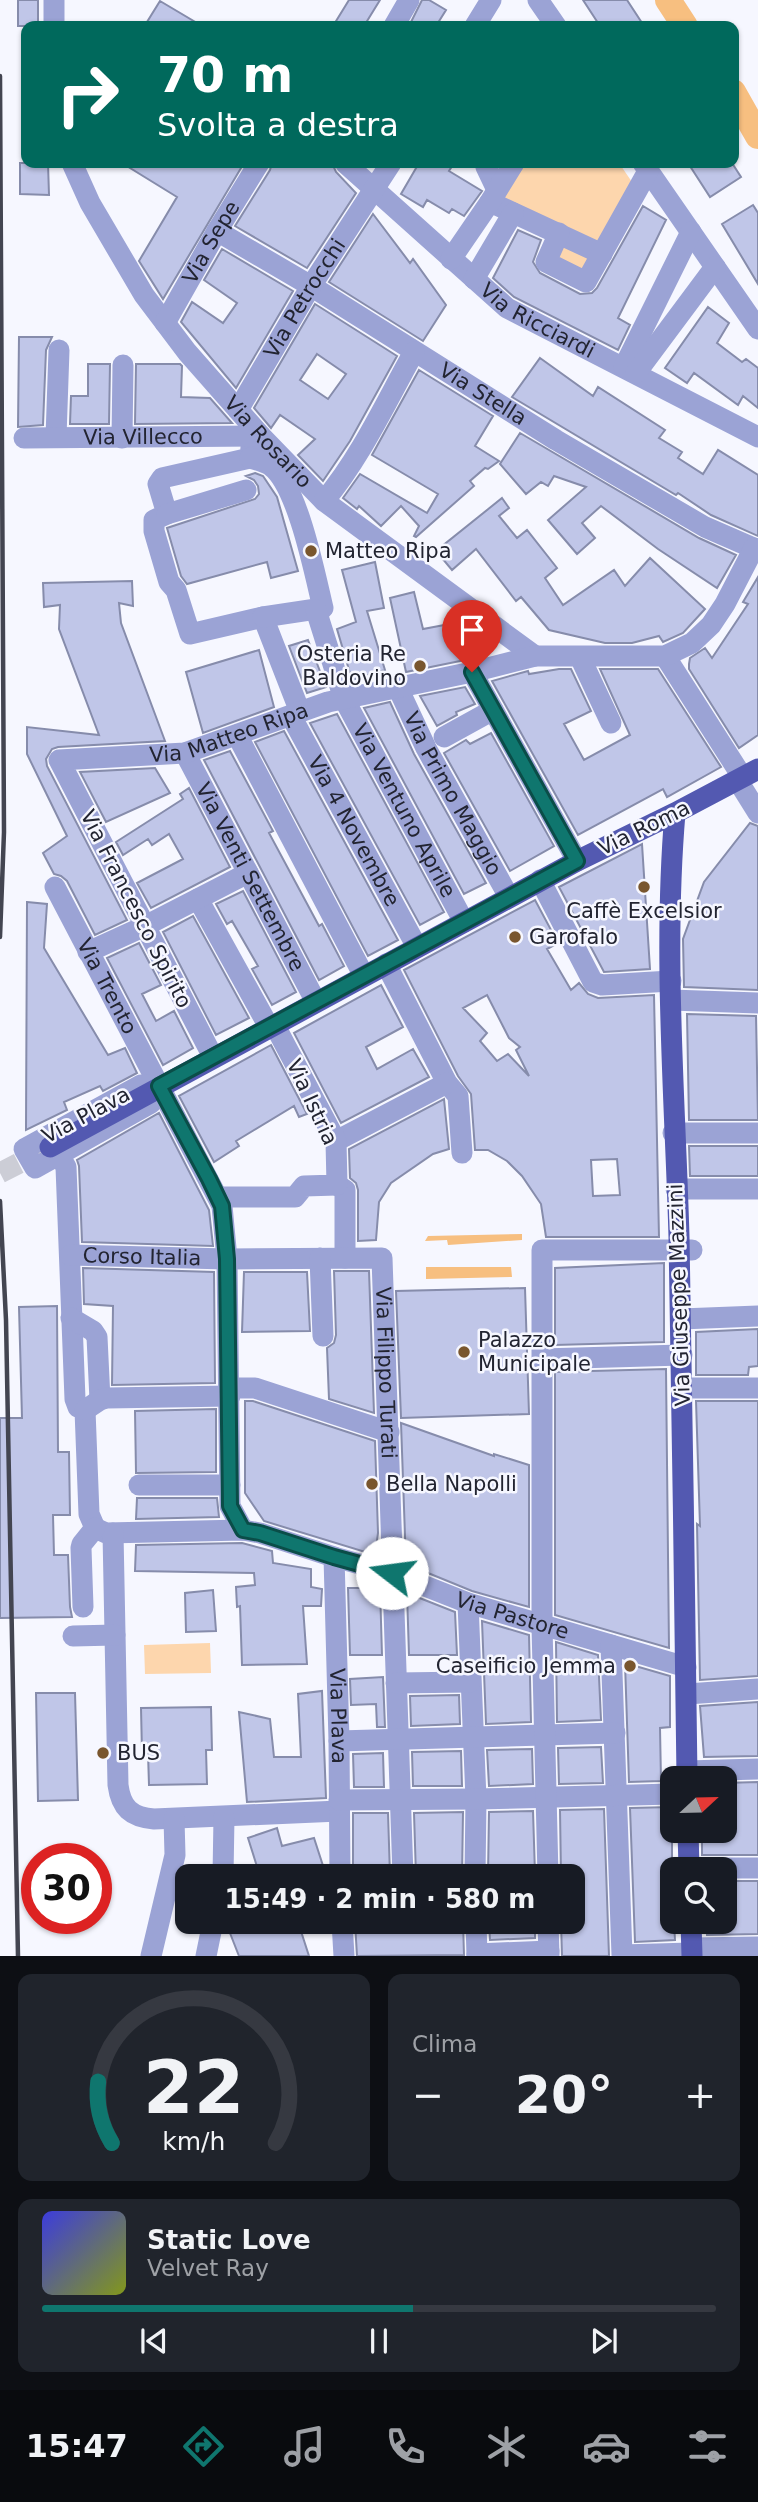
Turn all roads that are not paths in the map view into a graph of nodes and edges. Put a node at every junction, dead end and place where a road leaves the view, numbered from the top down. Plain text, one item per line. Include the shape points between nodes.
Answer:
1 (54, 0) edge
2 (409, 0) edge
3 (491, 0) edge
4 (538, 0) edge
5 (54, 21) edge
6 (397, 21) edge
7 (478, 21) edge
8 (553, 21) edge
9 (74, 168) edge
10 (256, 168) edge
11 (350, 168) edge
12 (388, 168) edge
13 (486, 168) edge
14 (511, 168) edge
15 (645, 168) edge
16 (646, 168) edge
17 (374, 191) junction
18 (494, 196) junction
19 (513, 213) junction
20 (216, 232) junction
21 (691, 232) junction
22 (559, 233) junction
23 (602, 254) junction
24 (451, 259) junction
25 (715, 267) junction
26 (474, 279) junction
27 (311, 286) junction
28 (165, 323) junction
29 (758, 329) edge
30 (59, 350) dead end
31 (414, 352) junction
32 (123, 365) dead end
33 (630, 370) junction
34 (239, 410) junction
35 (56, 437) junction
36 (758, 437) edge
37 (24, 438) dead end
38 (122, 438) junction
39 (254, 444) junction
40 (246, 490) dead end
41 (324, 501) junction
42 (166, 514) junction
43 (756, 549) edge
44 (316, 610) junction
45 (263, 617) junction
46 (535, 656) junction
47 (665, 656) junction
48 (580, 657) junction
49 (472, 672) junction
50 (398, 688) junction
51 (344, 699) junction
52 (493, 710) junction
53 (295, 714) junction
54 (611, 723) dead end
55 (237, 735) junction
56 (444, 737) dead end
57 (185, 753) junction
58 (59, 760) joint
59 (746, 776) edge
60 (755, 812) edge
61 (676, 813) junction
62 (577, 861) junction
63 (248, 873) junction
64 (540, 880) junction
65 (54, 887) dead end
66 (509, 897) junction
67 (198, 899) junction
68 (464, 922) junction
69 (145, 926) junction
70 (417, 947) junction
71 (88, 952) junction
72 (386, 964) junction
73 (364, 976) junction
74 (671, 990) junction
75 (316, 1002) junction
76 (758, 1003) edge
77 (271, 1026) junction
78 (213, 1057) junction
79 (447, 1083) junction
80 (159, 1086) junction
81 (673, 1133) junction
82 (758, 1133) edge
83 (335, 1142) junction
84 (54, 1151) joint
85 (462, 1153) dead end
86 (337, 1185) junction
87 (676, 1189) junction
88 (758, 1189) edge
89 (218, 1197) junction
90 (685, 1250) junction
91 (69, 1255) junction
92 (320, 1258) junction
93 (345, 1258) junction
94 (382, 1258) joint
95 (227, 1259) junction
96 (758, 1316) edge
97 (681, 1320) junction
98 (323, 1336) dead end
99 (682, 1355) junction
100 (542, 1359) junction
101 (682, 1388) junction
102 (758, 1388) edge
103 (230, 1392) junction
104 (92, 1405) junction
105 (389, 1432) junction
106 (139, 1485) dead end
107 (230, 1485) junction
108 (104, 1530) junction
109 (243, 1530) junction
110 (334, 1557) junction
111 (392, 1573) junction
112 (468, 1603) junction
113 (83, 1607) dead end
114 (541, 1626) junction
115 (115, 1635) junction
116 (73, 1636) dead end
117 (611, 1646) junction
118 (686, 1667) junction
119 (470, 1682) junction
120 (396, 1683) junction
121 (758, 1689) edge
122 (687, 1694) junction
123 (615, 1733) junction
124 (545, 1735) junction
125 (472, 1737) junction
126 (398, 1739) junction
127 (339, 1741) junction
128 (687, 1766) edge
129 (758, 1769) edge
130 (737, 1771) edge
131 (660, 1794) edge
132 (618, 1795) junction
133 (545, 1798) junction
134 (402, 1799) junction
135 (476, 1799) junction
136 (339, 1805) junction
137 (224, 1817) junction
138 (168, 1819) junction
139 (223, 1864) edge
140 (340, 1864) edge
141 (403, 1864) edge
142 (475, 1864) edge
143 (548, 1864) edge
144 (737, 1868) edge
145 (758, 1868) edge
146 (211, 1934) edge
147 (343, 1934) edge
148 (476, 1934) edge
149 (548, 1934) edge
150 (691, 1934) edge
151 (758, 1947) edge
152 (691, 1952) edge
153 (549, 1954) edge
154 (477, 1955) edge
155 (151, 1956) edge
156 (206, 1956) edge
157 (344, 1956) edge

1 - 5 street
2 - 6 street
3 - 7 street
4 - 8 street
9 - 28 street, Via Rosario via 122,258
10 - 20 street, Via Sepe
11 - 17 street, Via Ricciardi
12 - 17 street, Via Petrocchi
13 - 18 street
14 - 18 street
15 - 23 street
16 - 21 street
17 - 24 street, Via Ricciardi
17 - 27 street, Via Petrocchi
18 - 19 street
18 - 24 street
19 - 22 street
19 - 26 street
20 - 27 street, Via Stella
20 - 28 street, Via Sepe
21 - 25 street
21 - 33 street
22 - 23 street
22 - 23 street via 546,262 586,282
24 - 26 street, Via Ricciardi
25 - 29 street
25 - 33 street
26 - 33 street, Via Ricciardi via 507,308
27 - 31 street, Via Stella
27 - 34 street, Via Petrocchi
28 - 34 street, Via Rosario
30 - 35 street
31 - 41 street via 368,435
31 - 43 street, Via Stella via 694,520
32 - 38 street
33 - 36 street, Via Ricciardi
34 - 39 street, Via Rosario
35 - 37 street, Via Villecco
35 - 38 street, Via Villecco
38 - 39 street, Via Villecco
39 - 41 street, Via Rosario
39 - 42 street via 162,478 158,484
39 - 44 street, Via Ventuno Aprile via 278,474 300,516 323,608
40 - 42 street
41 - 46 street, Via Rosario
42 - 45 street via 154,520 153,531 190,634
43 - 47 street via 710,625 692,643
44 - 45 street
44 - 51 street, Via Ventuno Aprile
45 - 53 street, Via 4 Novembre
46 - 48 street, Via Matteo Ripa
46 - 49 street, Via Matteo Ripa
47 - 48 street, Via Matteo Ripa
47 - 59 street
48 - 54 street
49 - 50 street, Via Matteo Ripa
49 - 52 street
50 - 51 street, Via Matteo Ripa
50 - 66 street, Via Primo Maggio
51 - 53 street, Via Matteo Ripa
51 - 68 street, Via Ventuno Aprile
52 - 56 street
52 - 62 street
53 - 55 street, Via Matteo Ripa
53 - 70 street, Via 4 Novembre
55 - 57 street, Via Matteo Ripa
55 - 73 street
57 - 58 street, Via Matteo Ripa
57 - 63 street, Via Venti Settembre
58 - 69 street, Via Francesco Spirito
59 - 60 street
59 - 61 main road, Via Roma
61 - 62 main road, Via Roma
61 - 74 main road, Via Giuseppe Mazzini
62 - 64 main road, Via Roma
63 - 67 street
63 - 75 street, Via Venti Settembre
64 - 66 main road, Via Roma
64 - 74 street via 593,982
65 - 71 street, Via Trento
66 - 68 main road, Via Roma
67 - 69 street
67 - 77 street, Via Istria
68 - 70 main road, Via Roma
69 - 71 street
69 - 78 street, Via Francesco Spirito
70 - 72 main road, Via Roma
71 - 80 street, Via Trento
72 - 73 main road, Via Roma
72 - 79 street
73 - 75 main road, Via Roma
74 - 76 street
74 - 81 main road, Via Giuseppe Mazzini
75 - 77 main road, Via Roma
77 - 78 main road, Via Roma
77 - 83 street, Via Istria
78 - 80 main road, Via Roma
79 - 83 street
79 - 85 street via 458,1096
80 - 84 main road, Via Roma
80 - 89 street
81 - 82 street
81 - 87 main road, Via Giuseppe Mazzini
83 - 86 street, Via Istria
84 - 91 street, Via Plava via 66,1167
86 - 89 street via 304,1186 295,1197
86 - 93 street, Via Istria via 345,1189
87 - 88 street
87 - 90 main road, Via Giuseppe Mazzini
89 - 95 street
90 - 97 main road, Via Giuseppe Mazzini
90 - 100 street via 541,1250
91 - 95 street, Corso Italia
91 - 104 street, Via Plava via 75,1399 78,1406
92 - 93 street, Corso Italia
92 - 95 street, Corso Italia
92 - 98 street
93 - 94 street, Corso Italia
94 - 105 street, Via Filippo Turati
95 - 103 street
96 - 97 street
97 - 99 main road, Via Giuseppe Mazzini
99 - 100 street
99 - 101 main road, Via Giuseppe Mazzini
100 - 114 street
101 - 102 street
101 - 118 main road, Via Giuseppe Mazzini
103 - 104 street
103 - 105 street via 255,1388
103 - 107 street
104 - 108 street, Via Plava via 89,1514
105 - 111 street, Via Filippo Turati
106 - 107 street
107 - 109 street via 230,1506
108 - 109 street, Via Pastore
108 - 113 street via 82,1544
108 - 115 street, Via Plava
109 - 110 street, Via Pastore
110 - 111 street, Via Pastore
110 - 127 street, Via Plava
111 - 112 street, Via Pastore
111 - 120 street, Via Filippo Turati
112 - 114 street, Via Pastore
112 - 119 street
114 - 117 street, Via Pastore
114 - 124 street
115 - 116 street
115 - 138 street, Via Plava via 120,1797 132,1814
117 - 118 street, Via Pastore
117 - 123 street
118 - 122 main road, Via Giuseppe Mazzini
119 - 120 street
119 - 125 street
120 - 126 street, Via Filippo Turati
121 - 122 street
122 - 128 main road, Via Giuseppe Mazzini
123 - 124 street
123 - 132 street
124 - 125 street
124 - 133 street
125 - 126 street
125 - 135 street
126 - 127 street
126 - 134 street, Via Filippo Turati
127 - 136 street, Via Plava
129 - 130 street
131 - 132 street, Via Plava
132 - 133 street, Via Plava
132 - 152 street via 622,1955
133 - 135 street, Via Plava
133 - 143 street
134 - 135 street, Via Plava
134 - 136 street, Via Plava
134 - 141 street, Via Filippo Turati
135 - 142 street
136 - 137 street, Via Plava
136 - 140 street, Via Plava
137 - 138 street, Via Plava
137 - 139 street
138 - 155 street via 163,1854 170,1876
144 - 145 street
146 - 156 street
147 - 157 street
148 - 154 street
149 - 153 street
150 - 152 main road
151 - 152 street
153 - 154 street

